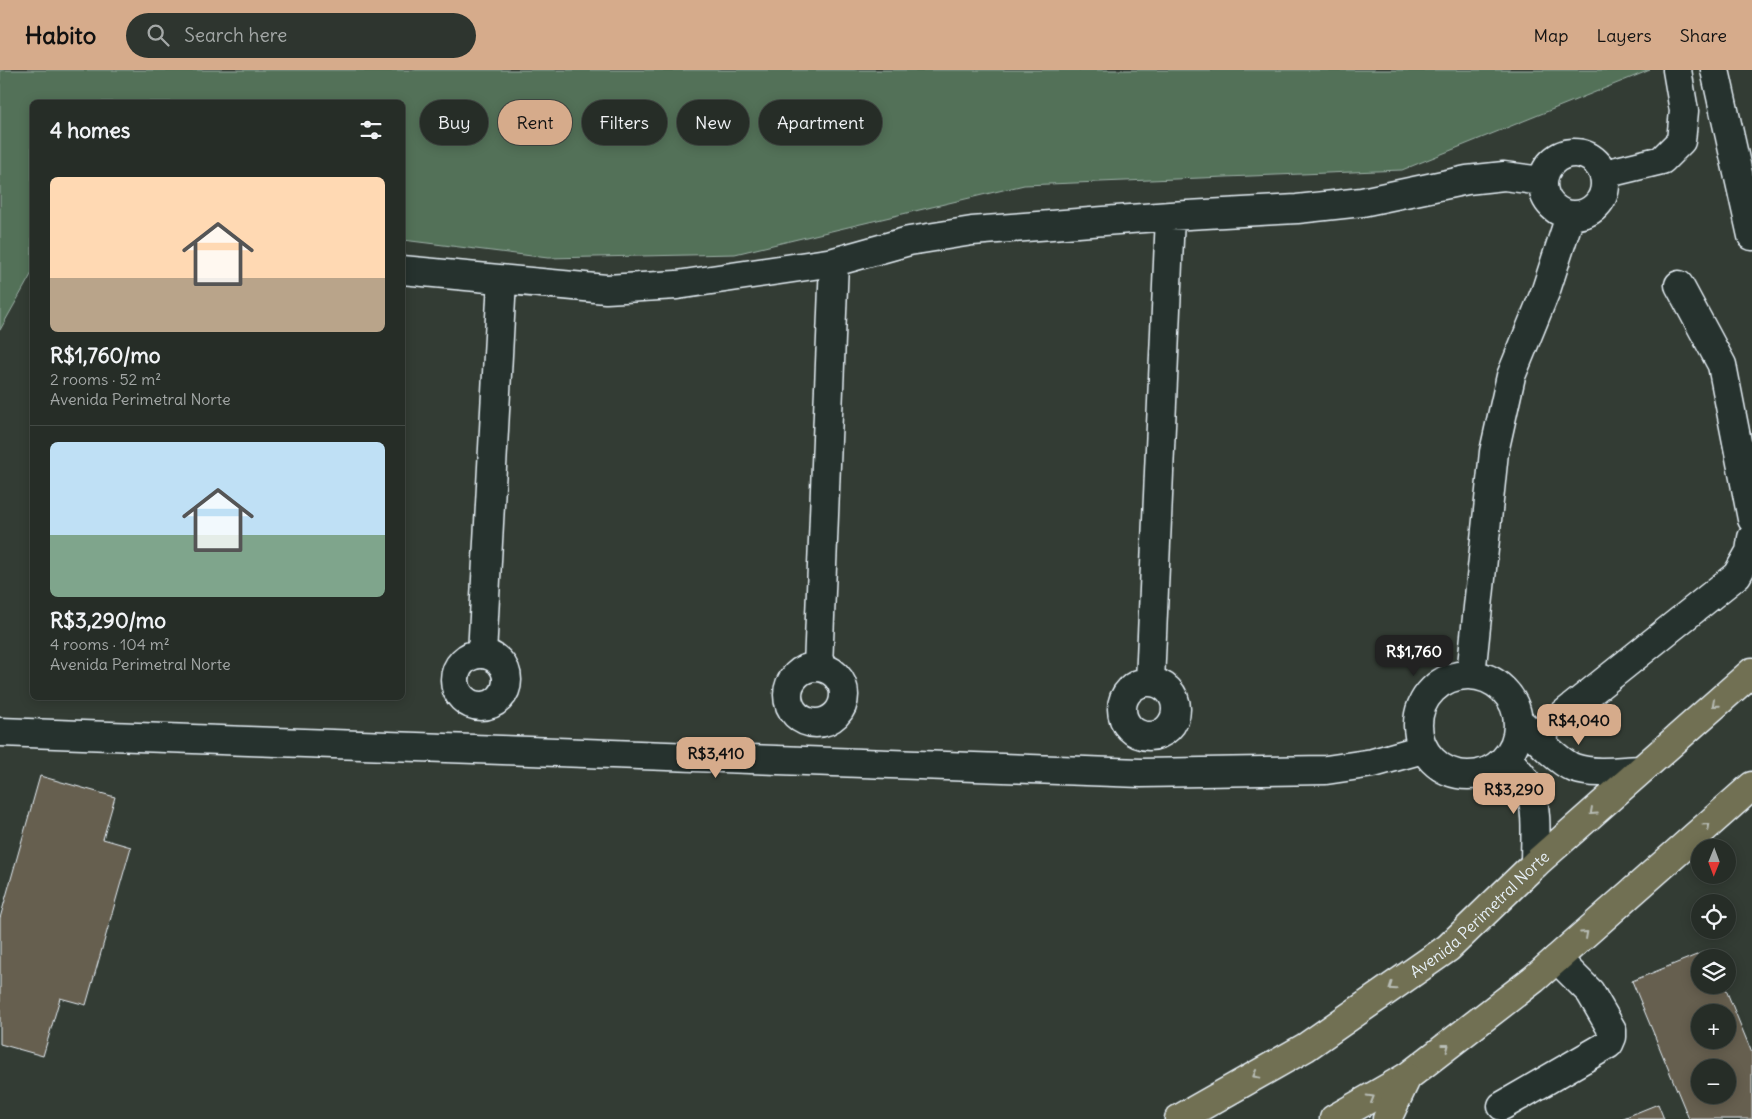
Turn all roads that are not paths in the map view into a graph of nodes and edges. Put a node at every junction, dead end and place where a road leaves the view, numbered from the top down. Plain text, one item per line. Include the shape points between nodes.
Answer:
1 (1677, 70) edge
2 (1715, 70) edge
3 (1604, 174) junction
4 (1542, 180) junction
5 (1170, 216) junction
6 (1570, 216) junction
7 (1752, 236) edge
8 (834, 262) junction
9 (405, 270) edge
10 (502, 280) junction
11 (1679, 285) dead end
12 (1752, 519) edge
13 (1752, 538) edge
14 (482, 654) dead end
15 (818, 667) dead end
16 (1752, 672) edge
17 (1471, 675) junction
18 (1150, 682) dead end
19 (1526, 728) junction
20 (0, 732) edge
21 (1423, 748) junction
22 (1506, 758) junction
23 (1640, 770) junction
24 (1752, 786) edge
25 (1535, 864) junction
26 (1557, 959) junction
27 (1407, 1077) junction
28 (1502, 1106) dead end
29 (1179, 1119) edge
30 (1334, 1119) edge
31 (1387, 1119) edge

1 - 3 street via 1684,111 1681,141 1662,160
2 - 7 street
3 - 4 street via 1595,160 1580,152 1562,154 1548,164
3 - 6 street via 1606,190 1599,204 1586,213
4 - 5 street via 1504,176 1467,180 1362,202 1296,210
4 - 6 street via 1544,197 1555,210
5 - 8 street via 909,240
5 - 18 street
6 - 17 street via 1546,290 1511,376 1494,452
8 - 10 street via 677,285 606,289
8 - 15 street
9 - 10 street
10 - 14 street
11 - 12 street via 1722,365
13 - 19 street via 1750,552 1737,575
16 -> 23 highway, Avenida Perimetral Norte
17 - 19 street via 1498,684 1512,700
17 - 21 street via 1456,676 1442,682 1421,704 1418,734
19 - 22 street via 1518,734
19 - 23 street via 1573,768
20 - 21 street via 1141,773 1326,770 1373,763
21 - 22 street via 1442,769 1455,774 1483,773
22 - 25 street via 1530,789 1535,814
23 -> 25 highway, Avenida Perimetral Norte
26 -> 24 highway
25 -> 29 highway, Avenida Perimetral Norte via 1448,948 1306,1047
27 -> 26 highway
26 - 28 street via 1590,992 1612,1030 1612,1037 1609,1044
30 -> 27 highway
27 - 31 highway

